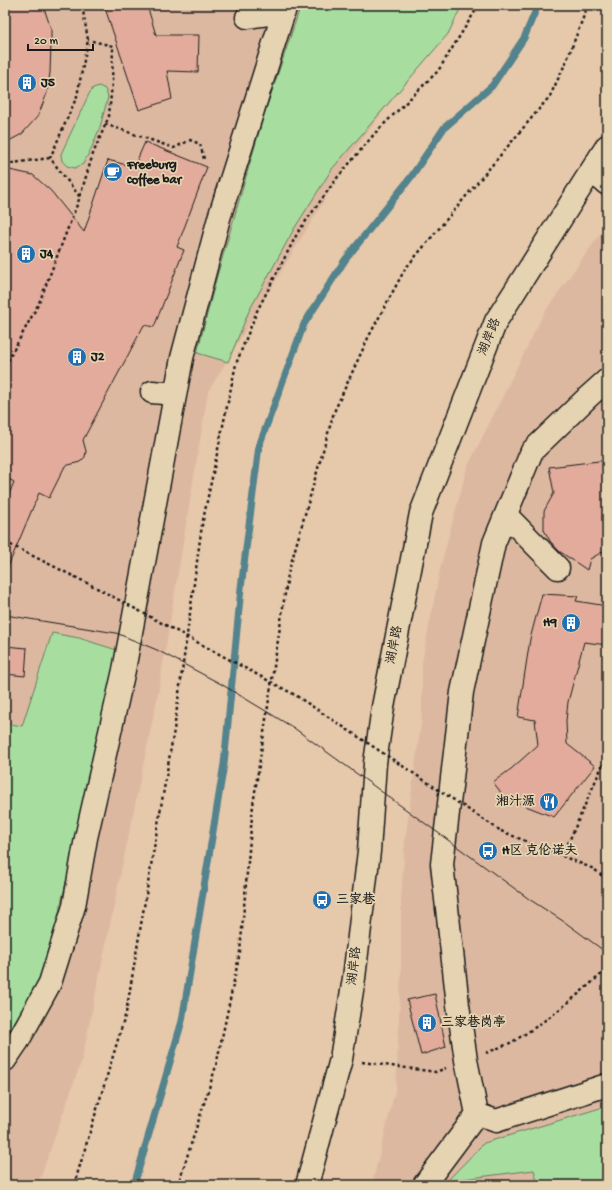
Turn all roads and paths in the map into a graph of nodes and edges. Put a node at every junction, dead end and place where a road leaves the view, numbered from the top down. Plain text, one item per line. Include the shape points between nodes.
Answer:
1 (82, 5) edge
2 (479, 5) edge
3 (588, 5) edge
4 (285, 8) edge
5 (247, 17) dead end
6 (88, 40) junction
7 (105, 124) junction
8 (607, 146) edge
9 (50, 158) junction
10 (204, 159) dead end
11 (5, 164) edge
12 (599, 178) edge
13 (80, 197) junction
14 (5, 366) edge
15 (607, 380) edge
16 (152, 392) dead end
17 (175, 394) junction
18 (506, 515) junction
19 (5, 542) edge
20 (558, 568) dead end
21 (607, 755) edge
22 (562, 855) junction
23 (607, 880) edge
24 (5, 1060) edge
25 (607, 1085) edge
26 (477, 1114) junction
27 (74, 1185) edge
28 (178, 1185) edge
29 (307, 1185) edge
30 (424, 1185) edge

1 - 6 path
2 - 27 path via 438,71 376,132 337,178 298,232 257,311 236,364 202,525 174,730 126,1013
3 - 28 path via 550,96 405,269 368,338 334,412 288,574 253,805 240,952 216,1066
4 - 5 street
4 - 17 street via 219,218
6 - 7 path via 113,46 109,116
6 - 9 path via 76,96
7 - 10 path via 174,148 190,140 200,144
7 - 13 path
8 - 12 street, 湖岸路
9 - 11 path
9 - 13 path
12 - 29 street, 湖岸路 via 496,320 421,513 383,707 375,763 369,851 355,970 341,1059
13 - 14 path via 39,304
15 - 18 street via 532,451
16 - 17 street
17 - 24 street via 124,670 86,838 74,906 50,983
18 - 20 street
18 - 26 street via 494,543 462,692 442,864 459,1013
19 - 22 path, bridge via 95,587 295,695 501,831
21 - 22 path
22 - 23 path via 594,869
25 - 26 street via 496,1122
26 - 30 street

